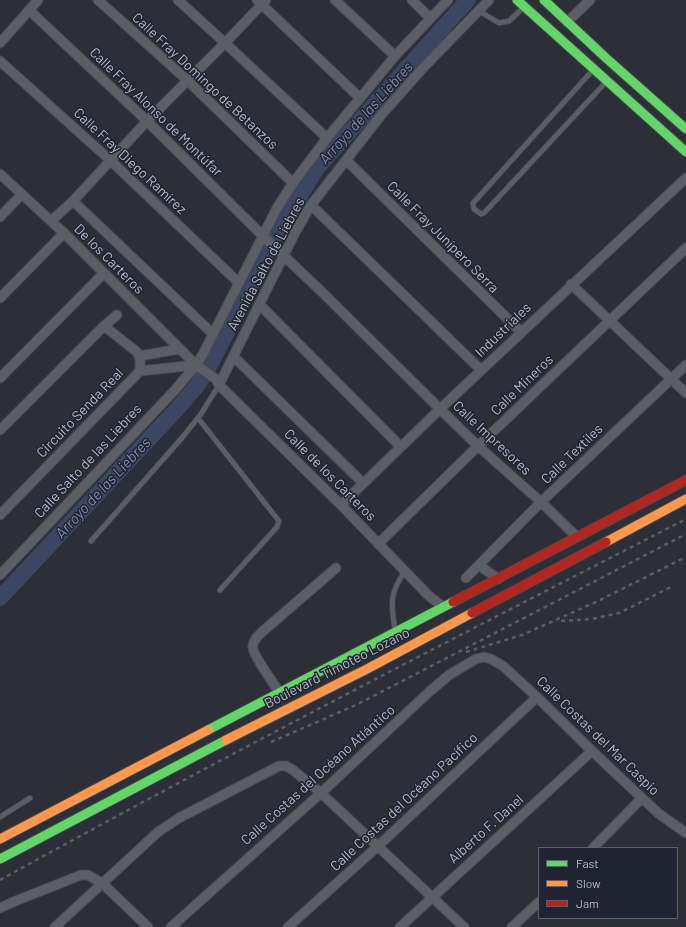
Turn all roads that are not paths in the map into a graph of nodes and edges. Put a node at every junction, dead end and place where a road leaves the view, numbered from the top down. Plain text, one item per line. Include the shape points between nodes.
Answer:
1 (38, 0) edge
2 (98, 0) edge
3 (178, 0) edge
4 (335, 0) edge
5 (412, 0) edge
6 (448, 0) edge
7 (489, 0) edge
8 (517, 0) edge
9 (544, 0) edge
10 (590, 0) edge
11 (261, 1) edge
12 (524, 8) junction
13 (29, 10) junction
14 (479, 11) junction
15 (430, 18) junction
16 (568, 22) junction
17 (226, 42) junction
18 (0, 43) edge
19 (395, 56) junction
20 (0, 61) edge
21 (593, 70) junction
22 (187, 80) junction
23 (606, 81) junction
24 (360, 98) junction
25 (147, 121) junction
26 (686, 129) edge
27 (327, 138) junction
28 (686, 152) edge
29 (111, 160) junction
30 (346, 160) junction
31 (0, 174) edge
32 (686, 178) edge
33 (293, 183) junction
34 (22, 194) junction
35 (72, 201) junction
36 (311, 205) junction
37 (0, 217) edge
38 (51, 221) junction
39 (64, 233) junction
40 (265, 238) junction
41 (686, 248) edge
42 (283, 254) junction
43 (104, 273) junction
44 (239, 283) junction
45 (571, 284) junction
46 (0, 298) edge
47 (259, 304) junction
48 (117, 315) dead end
49 (609, 321) junction
50 (104, 326) junction
51 (521, 332) junction
52 (213, 334) junction
53 (179, 348) junction
54 (140, 356) junction
55 (234, 357) junction
56 (686, 365) edge
57 (199, 367) junction
58 (481, 370) junction
59 (140, 371) junction
60 (0, 378) edge
61 (671, 379) junction
62 (218, 382) junction
63 (686, 393) edge
64 (440, 409) junction
65 (198, 418) junction
66 (0, 430) edge
67 (400, 446) junction
68 (478, 446) junction
69 (686, 480) edge
70 (363, 483) junction
71 (686, 499) edge
72 (541, 502) junction
73 (341, 505) junction
74 (0, 514) edge
75 (577, 537) junction
76 (91, 541) dead end
77 (378, 544) junction
78 (479, 565) junction
79 (336, 568) dead end
80 (405, 571) junction
81 (0, 575) edge
82 (466, 578) dead end
83 (498, 579) junction
84 (220, 590) dead end
85 (443, 607) junction
86 (396, 632) junction
87 (490, 659) joint
88 (279, 692) junction
89 (537, 697) junction
90 (592, 751) junction
91 (320, 793) junction
92 (30, 798) dead end
93 (642, 798) junction
94 (0, 816) edge
95 (686, 833) edge
96 (0, 839) edge
97 (377, 847) junction
98 (594, 847) edge
99 (0, 859) edge
100 (103, 884) junction
101 (431, 898) junction
102 (538, 903) edge
103 (0, 908) edge
104 (55, 927) edge
105 (148, 927) edge
106 (171, 927) edge
107 (288, 927) edge
108 (400, 927) edge
109 (464, 927) edge
110 (512, 927) edge

1 - 13 street
2 - 22 street, Calle Fray Domingo de Betanzos
3 - 17 street
4 - 19 street
5 - 15 street
6 - 15 street, Avenida Salto de Liebres
7 - 14 street, Avenida Salto de Liebres
8 - 12 main road
9 - 16 main road
10 - 16 street
11 - 17 street
11 - 24 street
12 - 14 lane via 509,21 499,23
12 - 21 main road
13 - 18 street
13 - 25 street, Calle Fray Alonso de Montúfar
14 - 30 street, Avenida Salto de Liebres via 423,68
15 - 19 street, Avenida Salto de Liebres
16 - 26 main road
17 - 22 street
17 - 27 street
19 - 24 street, Avenida Salto de Liebres
20 - 29 street, Calle Fray Diego Ramírez
21 - 23 main road
21 - 23 lane via 473,203 474,209 481,214 484,213
22 - 25 street
22 - 33 street, Calle Fray Domingo de Betanzos
23 - 28 main road
24 - 27 street, Avenida Salto de Liebres
25 - 29 street
25 - 40 street, Calle Fray Alonso de Montúfar
27 - 33 street, Avenida Salto de Liebres
29 - 35 street
29 - 44 street, Calle Fray Diego Ramírez
30 - 36 street, Avenida Salto de Liebres
30 - 51 street, Calle Fray Junípero Serra
31 - 34 street, De los Carteros
32 - 45 street, Industriales
33 - 40 street, Avenida Salto de Liebres via 277,208
34 - 37 street
34 - 38 street, De los Carteros
35 - 38 street
35 - 52 street
36 - 42 street, Avenida Salto de Liebres
36 - 58 street
38 - 39 street, De los Carteros
39 - 43 street, De los Carteros
39 - 46 street
40 - 42 street, Calle Fray Alonso de Montúfar
40 - 44 street, Avenida Salto de Liebres
41 - 49 street, Calle Mineros
42 - 47 street, Avenida Salto de Liebres
42 - 64 street, Calle Fray Alonso de Montúfar
43 - 53 street, De los Carteros
43 - 60 street
44 - 52 street, Avenida Salto de Liebres
45 - 49 street
45 - 51 street, Industriales
47 - 55 street, Avenida Salto de Liebres
47 - 67 street
48 - 50 street
49 - 61 street
49 - 68 street, Calle Mineros
50 - 54 street
50 - 66 street
51 - 58 street, Industriales
52 - 57 street, Avenida Salto de Liebres
53 - 54 street
53 - 57 street, De los Carteros
54 - 59 street
55 - 62 street, Avenida Salto de Liebres
55 - 70 street
56 - 61 street, Calle Textiles
57 - 59 street, Circuito Senda Real
57 - 62 street, Calle de los Carteros
57 - 81 street, Calle Salto de las Liebres
58 - 64 street, Industriales
59 - 74 street, Circuito Senda Real
61 - 63 street
61 - 72 street, Calle Textiles
62 - 65 lane
62 - 73 street, Calle de los Carteros
64 - 67 street, Industriales
64 - 68 street, Calle Impresores
65 - 76 lane
65 - 84 lane via 279,520 277,527
67 - 70 street, Industriales
68 - 72 street, Calle Impresores
68 - 77 street, Calle Mineros
69 - 75 main road, Boulevard Timoteo Lozano
70 - 73 street, Industriales
71 - 99 main road, Boulevard Timoteo Lozano via 367,669
72 - 75 street, Calle Impresores
72 - 78 street, Calle Textiles
73 - 77 street, Calle de los Carteros
75 - 83 main road, Boulevard Timoteo Lozano
77 - 80 street, Calle de los Carteros
78 - 82 street, Calle Textiles
78 - 83 street
79 - 88 street via 262,632 252,646 254,654
80 - 85 street, Calle de los Carteros
80 - 86 lane via 392,595
83 - 85 main road, Boulevard Timoteo Lozano
85 - 86 main road, Boulevard Timoteo Lozano
86 - 88 main road, Boulevard Timoteo Lozano
87 - 89 street, Calle Costas del Mar Caspio via 503,666
87 - 91 street, Calle Costas del Océano Atlántico via 476,659 449,675
88 - 96 main road, Boulevard Timoteo Lozano
89 - 90 street, Calle Costas del Mar Caspio
89 - 97 street, Calle Costas del Océano Pacífico
90 - 93 street, Calle Costas del Mar Caspio
90 - 101 street, Alberto F. Danel
91 - 97 street
91 - 100 street via 293,770 279,766 179,818 158,832
91 - 106 street, Calle Costas del Océano Atlántico
92 - 94 lane
93 - 95 street, Calle Costas del Mar Caspio
93 - 98 street
97 - 101 street
97 - 107 street, Calle Costas del Océano Pacífico
100 - 103 street via 85,874
100 - 104 street
100 - 105 street
101 - 108 street, Alberto F. Danel
101 - 109 street
102 - 110 street

